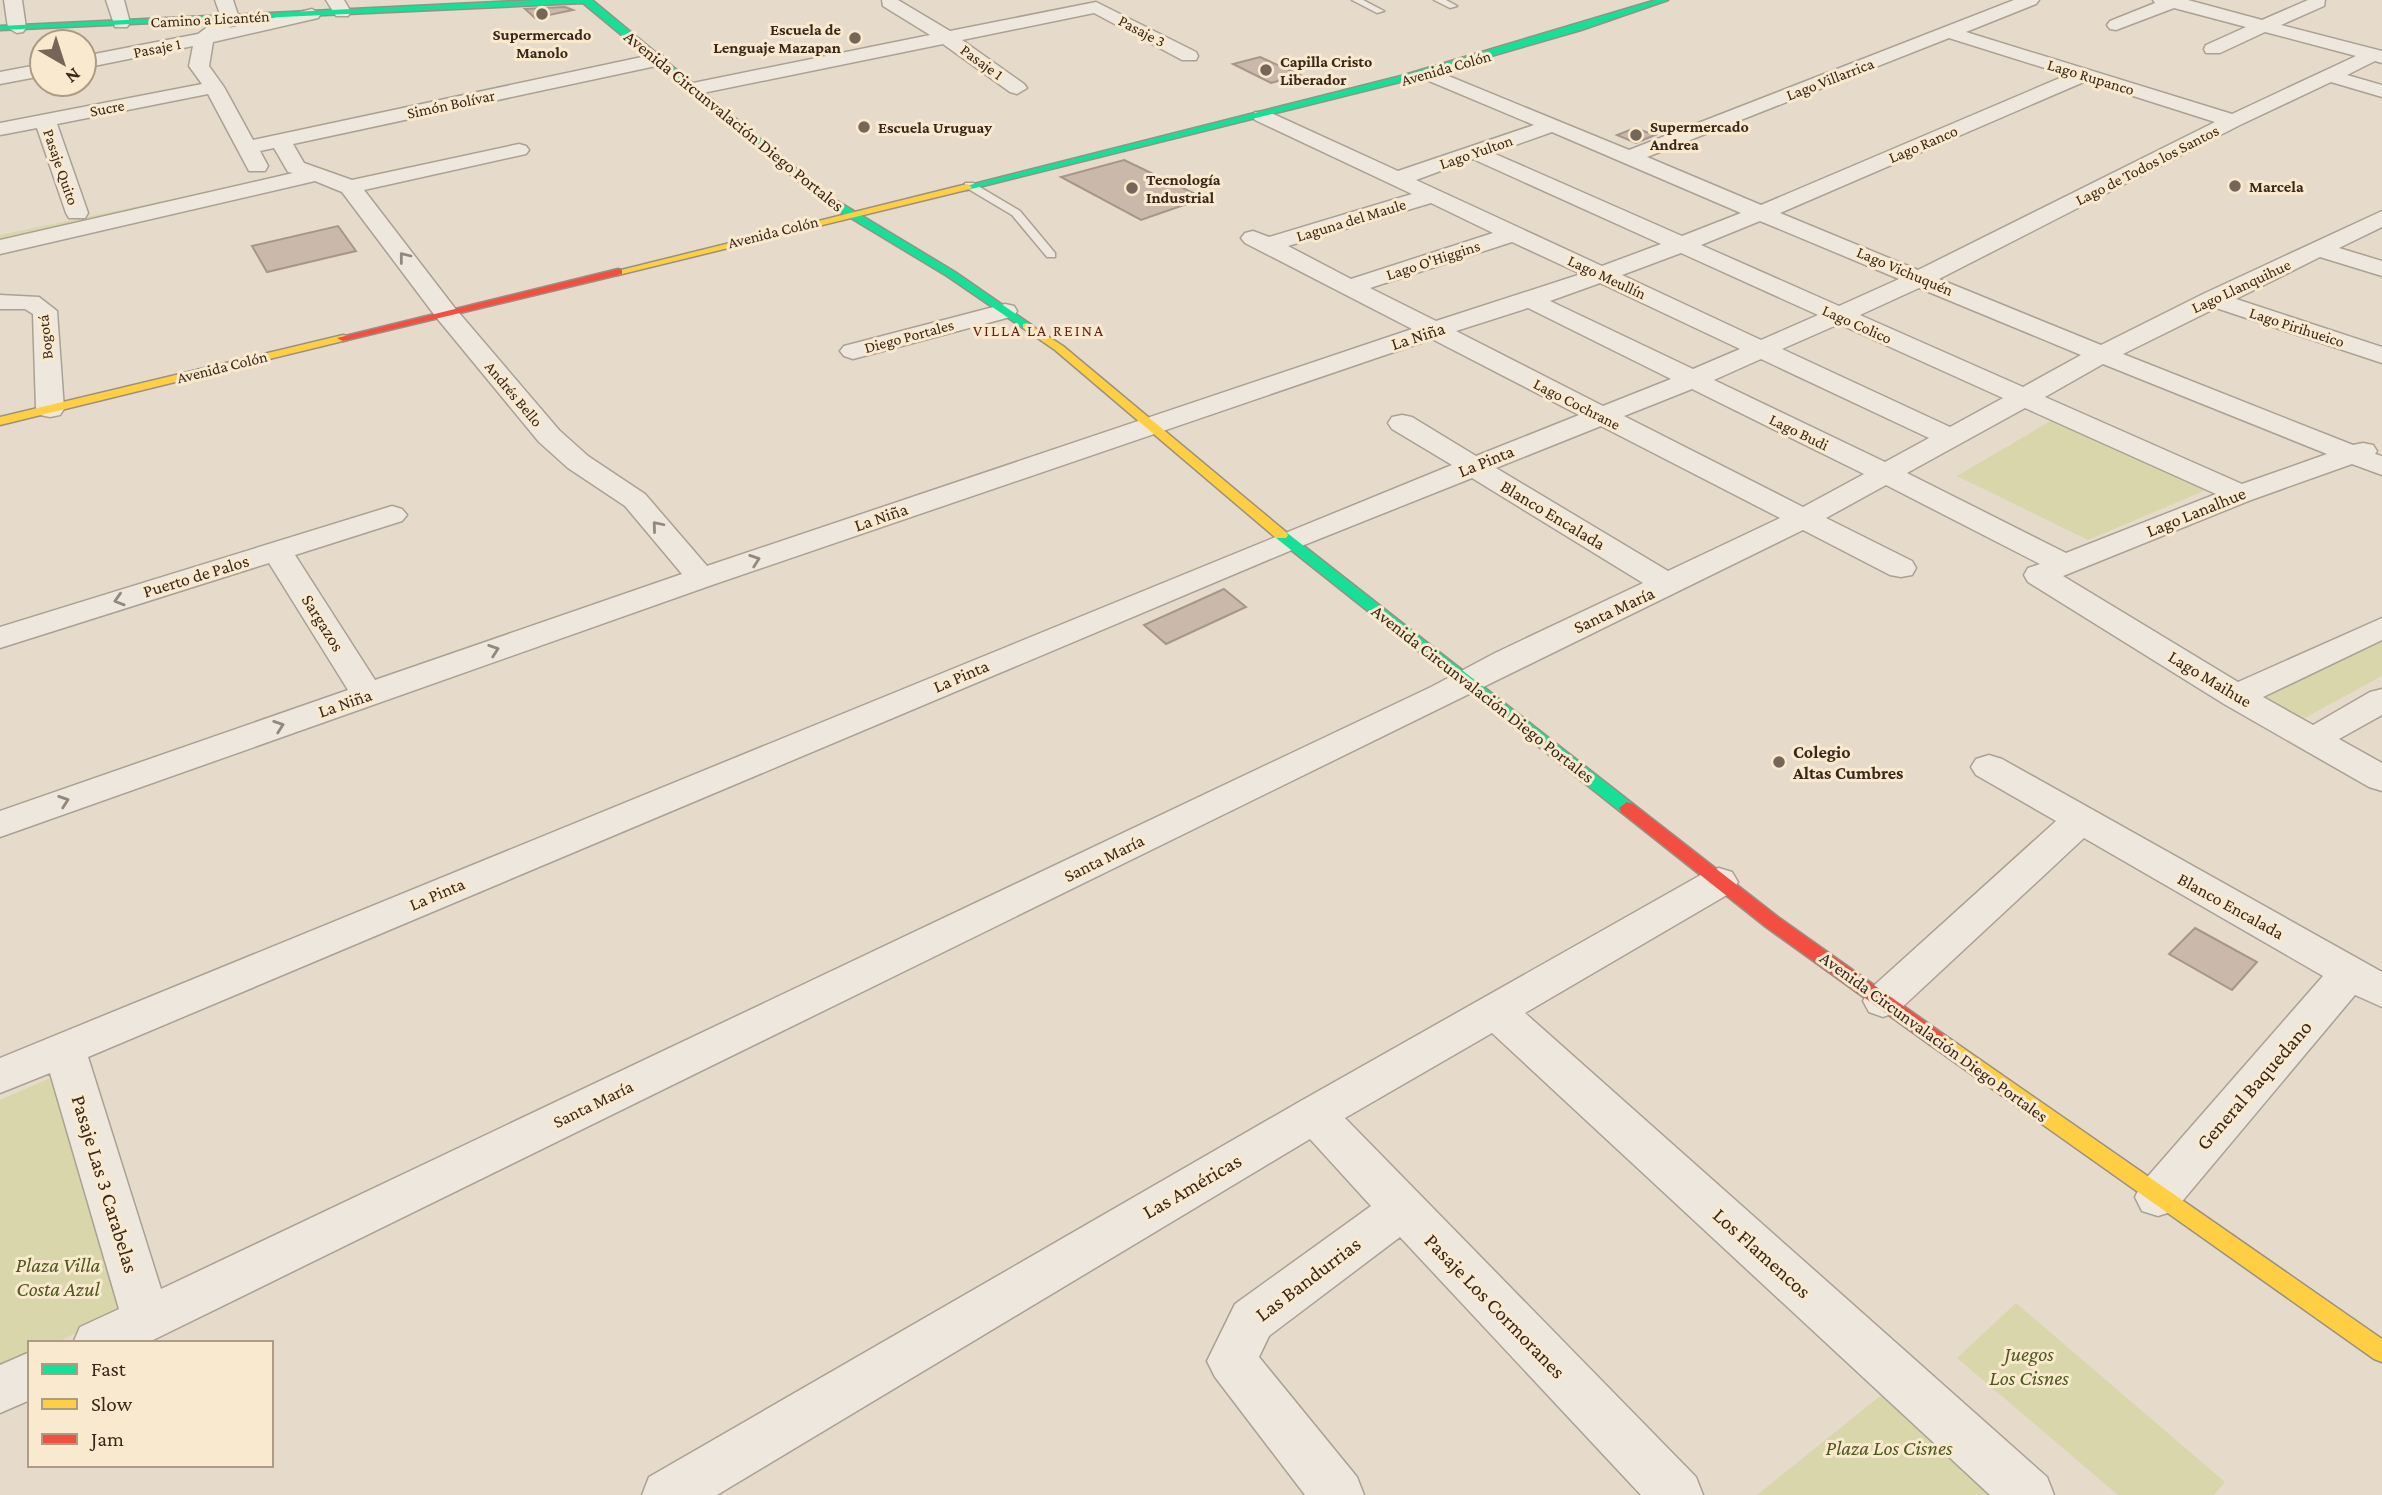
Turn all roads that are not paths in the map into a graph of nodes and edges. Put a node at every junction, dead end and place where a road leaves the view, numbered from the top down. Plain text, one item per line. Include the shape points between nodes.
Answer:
1 (13, 0) edge
2 (115, 0) edge
3 (586, 0) edge
4 (1356, 0) edge
5 (1438, 0) edge
6 (1664, 0) edge
7 (2022, 1) edge
8 (2171, 1) edge
9 (889, 2) dead end
10 (2318, 2) dead end
11 (473, 3) edge
12 (338, 6) edge
13 (1453, 6) dead end
14 (605, 8) edge
15 (227, 9) edge
16 (1380, 10) dead end
17 (312, 14) junction
18 (121, 23) junction
19 (2116, 25) dead end
20 (2265, 27) junction
21 (9, 28) edge
22 (1948, 32) junction
23 (946, 37) junction
24 (204, 38) junction
25 (2213, 49) dead end
26 (1189, 56) dead end
27 (2377, 56) edge
28 (98, 59) edge
29 (656, 60) junction
30 (28, 73) edge
31 (1429, 74) junction
32 (2084, 75) junction
33 (2330, 76) junction
34 (0, 78) edge
35 (214, 87) junction
36 (1017, 88) dead end
37 (693, 89) junction
38 (2382, 90) edge
39 (1262, 116) junction
40 (45, 120) junction
41 (2233, 121) junction
42 (1553, 125) junction
43 (0, 129) edge
44 (280, 140) junction
45 (247, 148) junction
46 (519, 150) dead end
47 (1474, 152) junction
48 (1629, 157) junction
49 (296, 167) junction
50 (262, 174) junction
51 (318, 174) junction
52 (1399, 178) junction
53 (969, 186) junction
54 (349, 187) junction
55 (1434, 195) junction
56 (77, 213) junction
57 (1762, 213) junction
58 (850, 214) junction
59 (2382, 218) edge
60 (0, 229) edge
61 (1515, 233) junction
62 (1261, 241) joint
63 (1681, 244) junction
64 (0, 247) edge
65 (2319, 249) junction
66 (1051, 255) dead end
67 (2382, 269) edge
68 (1603, 275) junction
69 (1922, 278) junction
70 (1350, 287) junction
71 (2212, 299) junction
72 (1532, 301) junction
73 (0, 302) edge
74 (1005, 311) junction
75 (445, 312) junction
76 (1839, 316) junction
77 (1434, 330) junction
78 (1761, 350) junction
79 (853, 351) dead end
80 (2101, 355) junction
81 (2382, 355) edge
82 (1691, 380) junction
83 (2024, 399) junction
84 (50, 409) junction
85 (1600, 416) junction
86 (0, 421) edge
87 (1402, 423) dead end
88 (1150, 427) junction
89 (1951, 438) junction
90 (2382, 443) edge
91 (2354, 455) junction
92 (1473, 466) junction
93 (2382, 466) edge
94 (1888, 474) junction
95 (2241, 494) junction
96 (392, 514) dead end
97 (1804, 518) junction
98 (1288, 541) junction
99 (278, 551) junction
100 (1901, 568) dead end
101 (2052, 570) junction
102 (701, 578) junction
103 (1667, 584) junction
104 (2382, 628) edge
105 (0, 638) edge
106 (1468, 682) junction
107 (368, 695) junction
108 (2236, 696) junction
109 (2382, 700) edge
110 (2312, 740) junction
111 (1989, 766) dead end
112 (2382, 779) edge
113 (2079, 821) junction
114 (0, 824) edge
115 (1719, 882) junction
116 (2366, 982) edge
117 (1883, 1001) junction
118 (1495, 1011) junction
119 (64, 1049) junction
120 (0, 1076) edge
121 (1314, 1115) junction
122 (2158, 1197) junction
123 (1402, 1209) junction
124 (146, 1319) junction
125 (101, 1341) edge
126 (2382, 1352) edge
127 (28, 1377) edge
128 (0, 1390) edge
129 (668, 1495) edge
130 (1338, 1495) edge
131 (1677, 1495) edge
132 (2028, 1495) edge

1 - 21 street
2 - 18 street
3 - 11 street, Camino a Licantén
3 - 14 street, Avenida Circunvalación Diego Portales
4 - 16 lane
5 - 13 lane
6 - 31 street, Avenida Colón
7 - 22 street, Lago Villarrica
8 - 19 street
8 - 20 street
9 - 23 street, Pasaje 1
10 - 20 street
11 - 12 street, Camino a Licantén
12 - 17 street, Camino a Licantén
14 - 29 street, Avenida Circunvalación Diego Portales
15 - 17 street, Camino a Licantén
15 - 18 street, Camino a Licantén
15 - 24 street
17 - 24 street, Pasaje 1
18 - 21 street, Camino a Licantén
20 - 25 street
20 - 27 street
22 - 32 street, Lago Rupanco
22 - 48 street, Lago Villarrica
23 - 26 street, Pasaje 3 via 1096,6
23 - 36 street, Pasaje 1
23 - 37 street
24 - 28 street, Pasaje 1
24 - 35 street via 199,66
27 - 33 street, Lago de Todos los Santos
29 - 37 street, Avenida Circunvalación Diego Portales
29 - 44 street, Simón Bolívar
30 - 34 street
31 - 39 street, Avenida Colón
31 - 42 street, Lago Vichuquén
32 - 41 street, Lago Rupanco
32 - 57 street, Lago Ranco
33 - 38 street
33 - 41 street, Lago de Todos los Santos
35 - 40 street, Sucre
35 - 45 street
37 - 58 street, Avenida Circunvalación Diego Portales
39 - 52 street, Lago Meullín
39 - 53 street, Avenida Colón
40 - 43 street, Sucre
40 - 56 street, Pasaje Quito
41 - 69 street, Lago de Todos los Santos
42 - 47 street, Lago Yulton
42 - 48 street, Lago Vichuquén
44 - 45 street, Simón Bolívar
44 - 49 street
45 - 50 street
46 - 54 street
47 - 52 street, Lago Yulton
47 - 63 street, Lago Colico
48 - 57 street, Lago Vichuquén
49 - 50 street
49 - 51 street, Andrés Bello
50 - 56 street
51 - 54 street, Andrés Bello
51 - 64 street
52 - 55 street, Lago Meullín
53 - 58 street, Avenida Colón
53 - 66 lane via 1016,213
75 -> 54 street, Andrés Bello
55 - 61 street, Lago Meullín
55 - 62 street, Laguna del Maule
56 - 60 street
57 - 63 street, La Niña
57 - 69 street, Lago Vichuquén
58 - 74 street, Avenida Circunvalación Diego Portales
58 - 75 street, Avenida Colón
59 - 65 street, Lago Llanquihue
61 - 68 street, Lago Meullín
61 - 70 street, Lago O'Higgins
62 - 70 street, Lago Cochrane
63 - 68 street, La Niña
63 - 76 street, Lago Colico
65 - 67 street
65 - 71 street, Lago Llanquihue
68 - 72 street, La Niña
68 - 78 street, Lago Meullín
69 - 76 street, La Pinta
69 - 80 street, Lago Vichuquén
70 - 77 street, Lago Cochrane
71 - 80 street, Lago Llanquihue
71 - 81 street, Lago Pirihueico
72 - 77 street, La Niña
72 - 82 street, Lago Budi
73 - 84 street, Bogotá via 30,302 45,311
74 - 79 street, Diego Portales
74 - 88 street, Avenida Circunvalación Diego Portales via 1059,348
75 - 84 street, Avenida Colón
102 -> 75 street, Andrés Bello via 635,500 578,462 549,436
76 - 78 street, La Pinta
76 - 83 street, Lago Colico
77 - 85 street, Lago Cochrane
77 - 88 street, La Niña
78 - 82 street, La Pinta
78 - 89 street, Lago Meullín
80 - 83 street, Santa María
80 - 91 street, Lago Vichuquén
82 - 85 street, La Pinta
82 - 94 street, Lago Budi
83 - 89 street, Santa María
83 - 95 street, Lago Colico
84 - 86 street, Avenida Colón
85 - 92 street, La Pinta
85 - 97 street, Lago Cochrane
87 - 92 street, Blanco Encalada
88 - 98 street, Avenida Circunvalación Diego Portales
102 -> 88 street, La Niña
89 - 94 street, Santa María
90 - 91 street, Lago Lanalhue
91 - 93 street, Lago Vichuquén
91 - 95 street, Lago Lanalhue
92 - 98 street, La Pinta
92 - 103 street, Blanco Encalada
94 - 97 street, Santa María
94 - 101 street, Lago Budi
95 - 101 street, Lago Lanalhue
96 - 99 street, Puerto de Palos
97 - 100 street, Lago Cochrane
97 - 103 street, Santa María
98 - 106 street, Avenida Circunvalación Diego Portales
98 - 119 street, La Pinta
99 -> 105 street, Puerto de Palos
99 - 107 street, Sargazos
101 - 108 street, Lago Maihue
107 -> 102 street, La Niña
103 - 106 street, Santa María
104 - 108 street
106 - 115 street, Avenida Circunvalación Diego Portales
106 - 124 street, Santa María
114 -> 107 street, La Niña
108 - 110 street, Lago Maihue
109 - 110 street
110 - 112 street, Lago Maihue
111 - 113 street, Blanco Encalada
113 - 116 street, Blanco Encalada
113 - 117 street
115 - 117 street, Avenida Circunvalación Diego Portales
115 - 118 street, Las Américas
116 - 122 street, General Baquedano
117 - 122 street, Avenida Circunvalación Diego Portales
118 - 121 street, Las Américas
118 - 132 street, Los Flamencos
119 - 120 street, La Pinta
119 - 124 street, Pasaje Las 3 Carabelas
121 - 123 street, Pasaje Los Cormoranes
121 - 129 street, Las Américas
122 - 126 street, Avenida Circunvalación Diego Portales
123 - 130 street, Las Bandurrias via 1252,1320 1232,1361
123 - 131 street, Pasaje Los Cormoranes
124 - 125 street, Santa María
127 - 128 street

